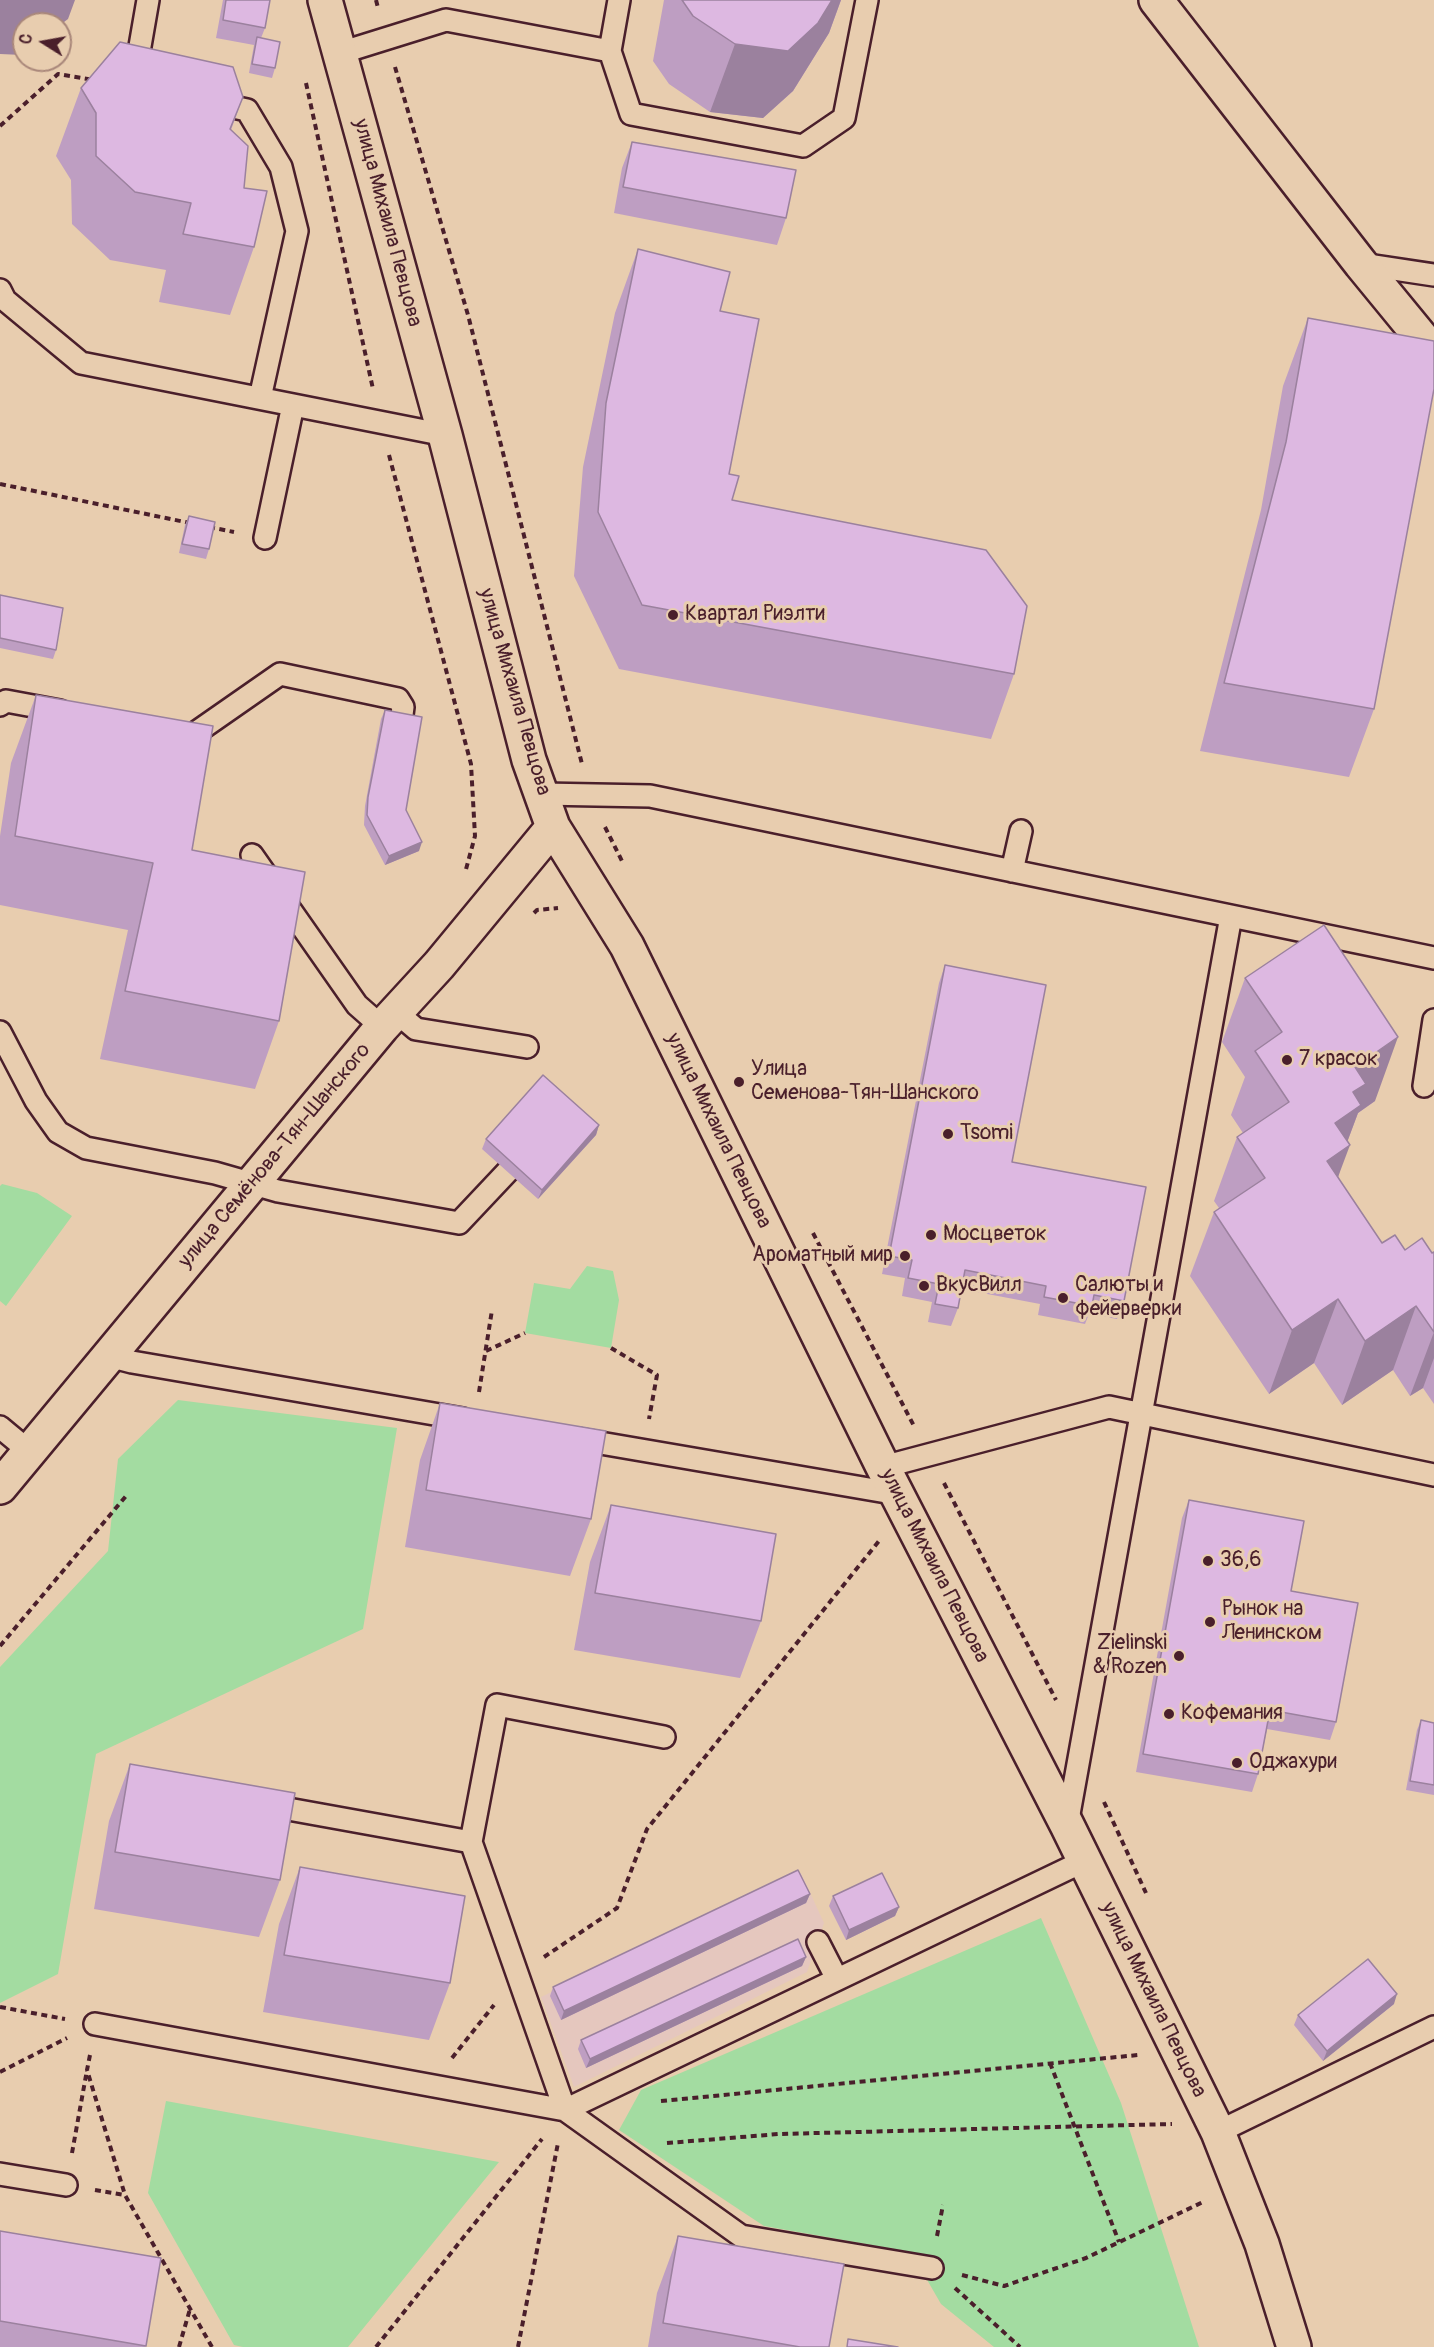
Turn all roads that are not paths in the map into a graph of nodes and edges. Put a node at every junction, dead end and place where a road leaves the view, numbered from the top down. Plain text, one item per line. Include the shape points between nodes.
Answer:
1 (148, 0) edge
2 (325, 0) edge
3 (620, 0) edge
4 (867, 0) edge
5 (1156, 0) edge
6 (610, 51) junction
7 (340, 53) junction
8 (139, 88) edge
9 (190, 98) edge
10 (1361, 264) junction
11 (1434, 275) edge
12 (0, 290) edge
13 (1434, 353) edge
14 (260, 399) junction
15 (293, 405) junction
16 (445, 435) junction
17 (265, 538) road end
18 (0, 705) edge
19 (75, 714) edge
20 (401, 723) edge
21 (168, 731) edge
22 (542, 794) junction
23 (553, 827) junction
24 (1021, 831) dead end
25 (252, 855) dead end
26 (1012, 871) junction
27 (1231, 916) junction
28 (1434, 958) edge
29 (389, 1019) junction
30 (1434, 1020) edge
31 (0, 1032) edge
32 (528, 1047) dead end
33 (1424, 1086) dead end
34 (508, 1171) edge
35 (252, 1184) junction
36 (109, 1356) junction
37 (1140, 1412) junction
38 (479, 1422) edge
39 (0, 1427) edge
40 (553, 1434) edge
41 (30, 1452) junction
42 (1434, 1475) edge
43 (890, 1481) junction
44 (0, 1487) edge
45 (664, 1737) dead end
46 (252, 1803) edge
47 (1067, 1825) junction
48 (471, 1842) junction
49 (1084, 1861) junction
50 (818, 1942) dead end
51 (837, 1979) junction
52 (95, 2024) road end
53 (1434, 2027) edge
54 (565, 2110) junction
55 (1218, 2132) junction
56 (0, 2174) edge
57 (66, 2185) road end
58 (932, 2268) road end
59 (1293, 2347) edge

1 - 8 lane
2 - 7 street, улица Михаила Певцова
3 - 6 lane
4 - 6 lane via 844,118 803,146 632,114
5 - 10 street
6 - 7 lane via 446,20
7 - 16 street, улица Михаила Певцова
9 - 14 lane via 247,110 281,167 297,231
10 - 11 lane
10 - 13 street
12 - 14 lane via 5,300 81,363
14 - 15 lane
15 - 16 lane
15 - 17 lane
16 - 22 street, улица Михаила Певцова via 529,760
18 - 19 lane via 6,701
20 - 21 lane via 404,707 398,699 280,674 191,736
22 - 23 street, улица Михаила Певцова
22 - 26 lane via 650,796
23 - 29 street, улица Семёнова-Тян-Шанского
23 - 43 street, улица Михаила Певцова via 627,946
24 - 26 lane
25 - 29 lane via 357,1005
26 - 27 lane
27 - 28 lane
27 - 37 lane
29 - 32 lane via 416,1029
29 - 35 street, улица Семёнова-Тян-Шанского
30 - 33 lane
31 - 35 lane via 36,1101 58,1132 86,1148
34 - 35 lane via 459,1223
35 - 36 street, улица Семёнова-Тян-Шанского
36 - 38 lane
36 - 41 street, улица Семёнова-Тян-Шанского
37 - 42 lane
37 - 43 lane via 1109,1407 930,1455
37 - 47 lane
39 - 41 lane
40 - 43 lane via 644,1450
41 - 44 street, улица Семёнова-Тян-Шанского
43 - 47 street, улица Михаила Певцова
45 - 48 lane via 497,1705
46 - 48 lane
47 - 49 street, улица Михаила Певцова
48 - 54 lane
49 - 51 lane
49 - 55 street, улица Михаила Певцова
50 - 51 lane
51 - 54 lane
52 - 54 lane
53 - 55 lane
54 - 58 lane via 741,2236
55 - 59 street, улица Михаила Певцова via 1262,2244
56 - 57 lane

